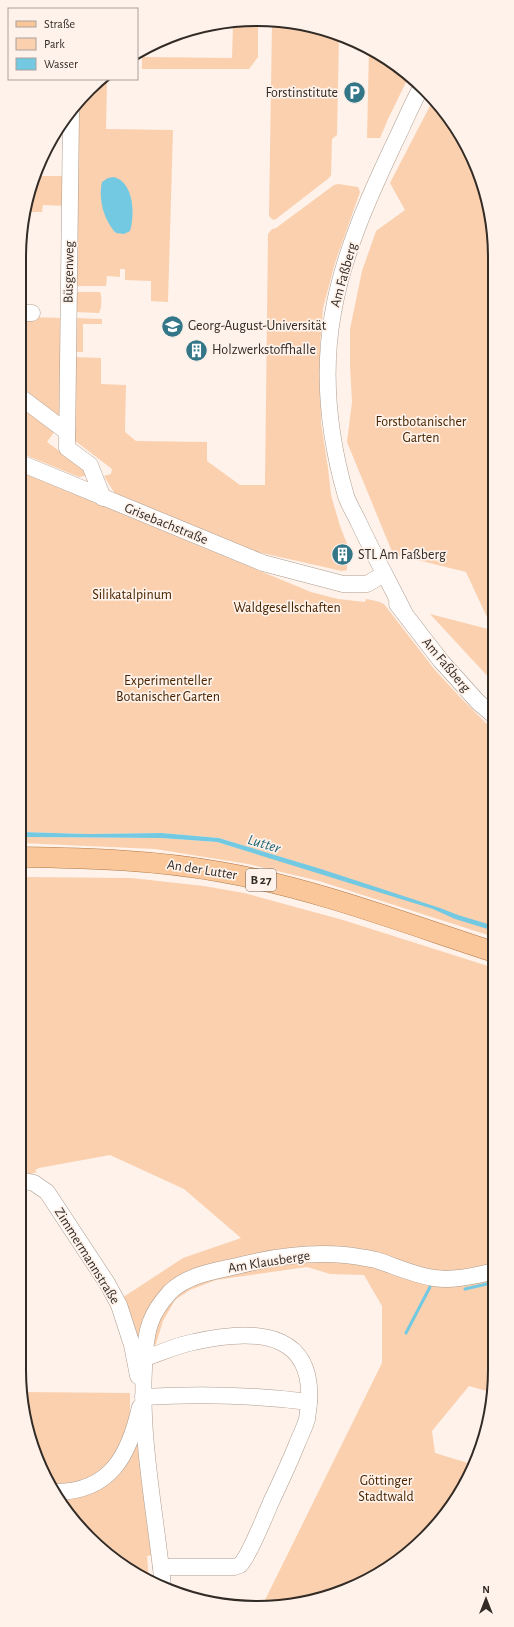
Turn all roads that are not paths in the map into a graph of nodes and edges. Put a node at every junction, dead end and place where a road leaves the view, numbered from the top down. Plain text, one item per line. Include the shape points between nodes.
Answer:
1 (418, 92) edge
2 (421, 95) edge
3 (71, 120) edge
4 (404, 122) junction
5 (26, 401) edge
6 (67, 432) junction
7 (26, 465) edge
8 (103, 498) junction
9 (381, 576) junction
10 (488, 711) edge
11 (26, 857) edge
12 (488, 950) edge
13 (26, 1181) edge
14 (488, 1273) edge
15 (145, 1358) junction
16 (143, 1397) junction
17 (309, 1402) junction
18 (61, 1492) edge
19 (161, 1567) junction
20 (162, 1580) edge

1 - 4 street, Am Faßberg
2 - 4 street, Am Faßberg
3 - 6 street, Büsgenweg
4 - 9 street, Am Faßberg via 373,189 345,266 333,313 329,346 328,387 338,464 351,508
5 - 6 street
6 - 8 street, Büsgenweg via 67,448 90,464
7 - 8 street, Grisebachstraße
8 - 9 street, Grisebachstraße via 263,563 312,576 351,579
9 - 10 street, Am Faßberg via 441,661
11 - 12 main road, An der Lutter / B 27 via 157,863 221,872 336,900
13 - 16 street, Zimmermannstraße via 40,1186 47,1192 107,1283 125,1322
14 - 15 street, Am Klausberge via 458,1278 434,1278 375,1260 344,1255 296,1255 207,1273 181,1284 162,1301 151,1322
15 - 16 street, Am Klausberge
15 - 17 street via 192,1342 216,1338 243,1336 276,1339 300,1358 306,1370
16 - 17 street via 225,1396
16 - 18 street via 123,1454 109,1473 99,1482 72,1491
16 - 19 street, Am Klausberge
17 - 19 street via 307,1420 241,1564 234,1567
19 - 20 street, Am Klausberge

